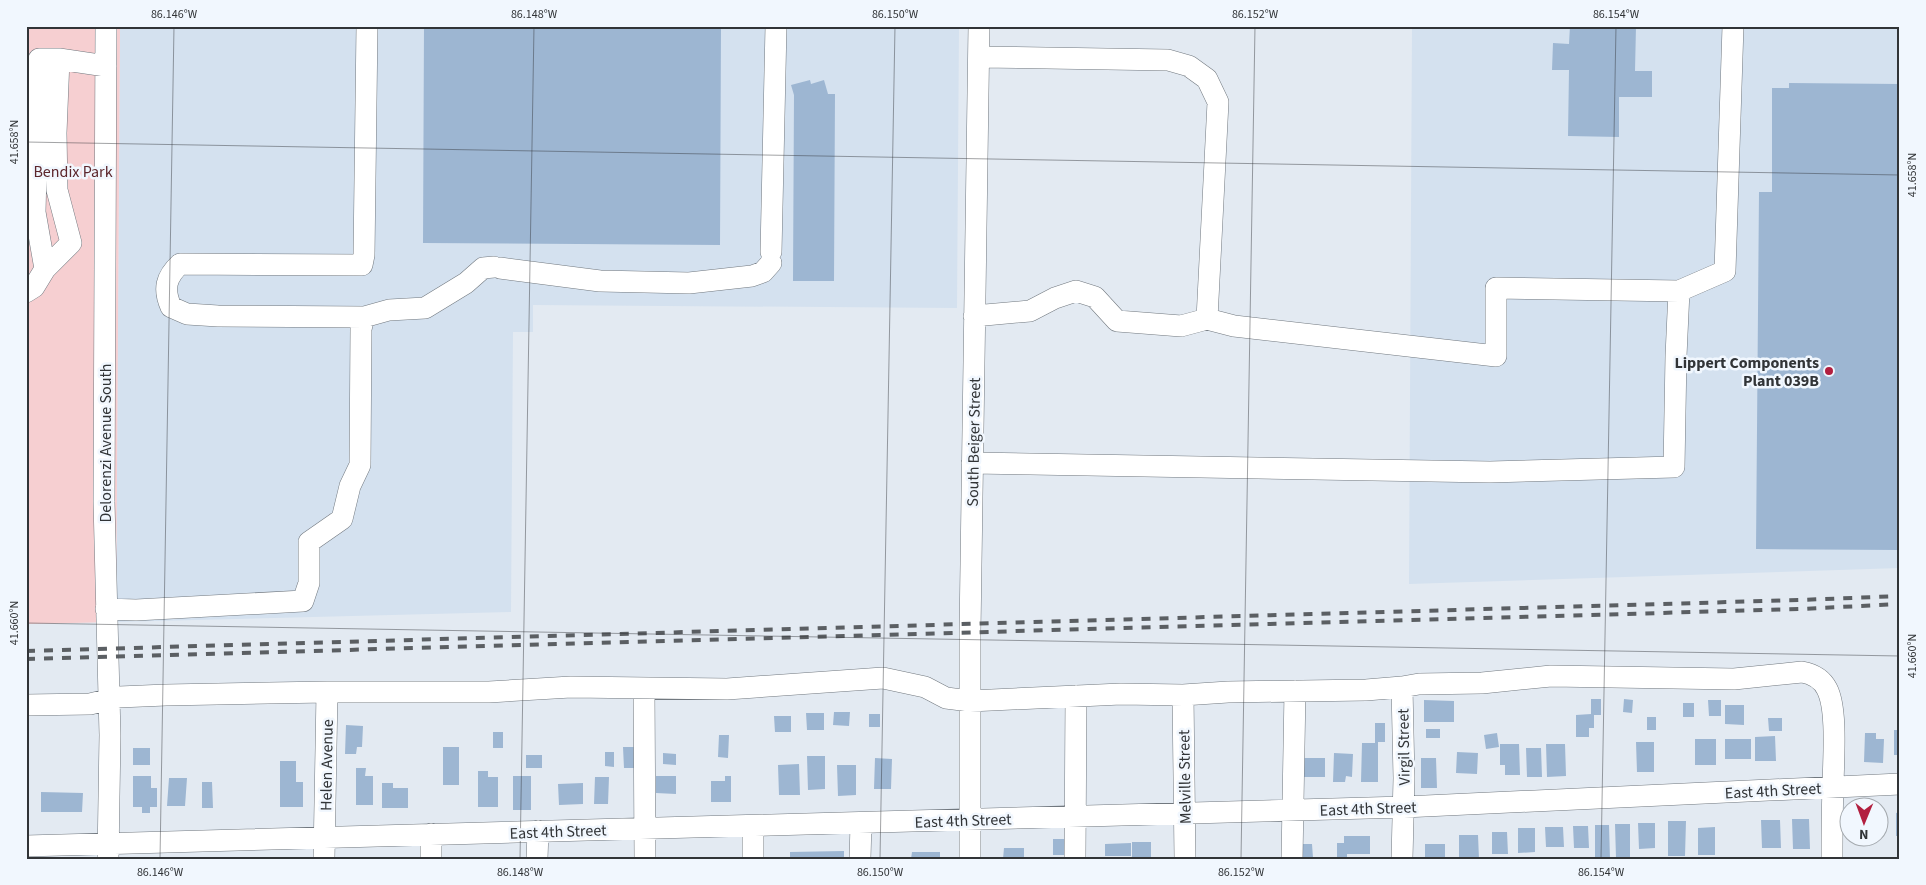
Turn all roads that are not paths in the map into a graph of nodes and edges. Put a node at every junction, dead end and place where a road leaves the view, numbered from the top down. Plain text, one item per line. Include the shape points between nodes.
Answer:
1 (106, 26) edge
2 (367, 26) edge
3 (776, 26) edge
4 (979, 26) edge
5 (1733, 26) edge
6 (979, 57) junction
7 (59, 59) junction
8 (106, 66) junction
9 (40, 241) junction
10 (71, 243) junction
11 (106, 245) junction
12 (45, 269) junction
13 (1679, 291) junction
14 (26, 292) edge
15 (974, 316) junction
16 (364, 317) junction
17 (1207, 319) junction
18 (972, 463) junction
19 (106, 610) junction
20 (1402, 687) junction
21 (644, 688) junction
22 (1295, 691) junction
23 (327, 692) junction
24 (1183, 695) junction
25 (1076, 696) junction
26 (110, 699) junction
27 (970, 701) junction
28 (26, 705) edge
29 (1900, 784) edge
30 (1832, 787) junction
31 (1404, 807) junction
32 (1292, 810) junction
33 (1185, 813) junction
34 (1076, 816) junction
35 (970, 820) junction
36 (861, 823) junction
37 (754, 826) junction
38 (646, 828) junction
39 (538, 831) junction
40 (431, 834) junction
41 (325, 837) junction
42 (26, 846) edge
43 (216, 849) edge
44 (109, 851) edge
45 (324, 859) edge
46 (430, 859) edge
47 (537, 859) edge
48 (645, 859) edge
49 (753, 859) edge
50 (860, 859) edge
51 (970, 859) edge
52 (1075, 859) edge
53 (1185, 859) edge
54 (1292, 859) edge
55 (1402, 859) edge
56 (1832, 859) edge

1 - 8 street, Delorenzi Avenue South
2 - 16 street via 362,265 180,264 170,274 166,288 171,307 188,314
3 - 16 street via 771,258 763,272 690,283 600,280 483,268 466,283 425,308 389,310
4 - 6 street, South Beiger Street
5 - 13 street via 1726,271
6 - 15 street, South Beiger Street
6 - 17 street via 1168,60 1189,66 1207,80 1218,102
7 - 8 street
7 - 9 street via 39,59 35,212
7 - 10 street via 57,190
8 - 11 street, Delorenzi Avenue South
9 - 10 street
9 - 12 street
10 - 11 street
10 - 12 street
11 - 19 street, Delorenzi Avenue South
12 - 14 street
13 - 17 street via 1496,288 1496,356 1234,326
13 - 18 street via 1674,468 1490,472
15 - 17 street via 1030,311 1076,291 1095,297 1117,321 1181,326
15 - 18 street, South Beiger Street
16 - 19 street via 361,329 360,465 350,486 342,519 309,542 309,582 303,601
18 - 27 street, South Beiger Street
19 - 26 street, Delorenzi Avenue South
20 - 22 street
20 - 30 street via 1551,676 1712,680 1810,673 1822,681 1828,691 1833,715
20 - 31 street, Virgil Street
21 - 23 street
21 - 27 street via 727,689 883,678 926,687 946,698
21 - 38 street
22 - 24 street
22 - 32 street
23 - 26 street
23 - 41 street, Helen Avenue
24 - 25 street
24 - 33 street, Melville Street
25 - 27 street
25 - 34 street
26 - 28 street via 90,704
26 - 44 street, Delorenzi Avenue South
27 - 35 street, South Beiger Street
29 - 30 street, East 4th Street
30 - 31 street, East 4th Street
30 - 56 street
31 - 32 street, East 4th Street
31 - 55 street, Virgil Street
32 - 33 street, East 4th Street
32 - 54 street
33 - 34 street, East 4th Street
33 - 53 street, Melville Street
34 - 35 street, East 4th Street
34 - 52 street
35 - 36 street, East 4th Street
35 - 51 street, South Beiger Street
36 - 37 street, East 4th Street
36 - 50 street
37 - 38 street, East 4th Street
37 - 49 street
38 - 39 street, East 4th Street
38 - 48 street
39 - 40 street, East 4th Street
39 - 47 street
40 - 41 street, East 4th Street
40 - 46 street
41 - 43 street, East 4th Street
41 - 45 street, Helen Avenue
42 - 44 street, East 4th Street
43 - 44 street, East 4th Street

